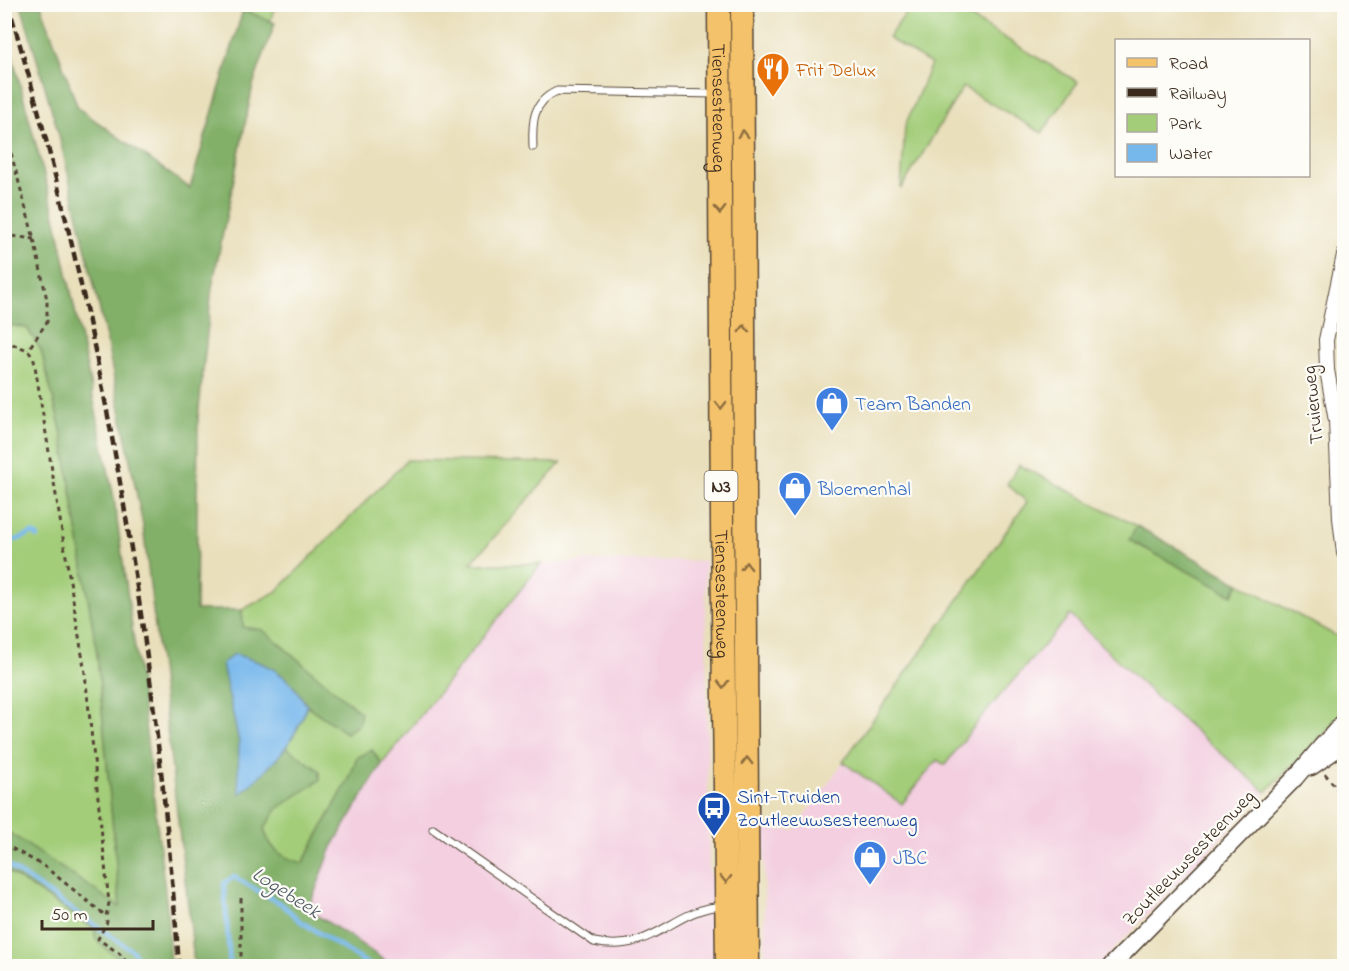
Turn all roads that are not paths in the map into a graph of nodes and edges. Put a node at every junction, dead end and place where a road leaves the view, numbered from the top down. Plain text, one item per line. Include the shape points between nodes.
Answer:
1 (719, 4) edge
2 (742, 4) edge
3 (719, 94) junction
4 (742, 94) junction
5 (533, 147) dead end
6 (1344, 255) edge
7 (1344, 553) edge
8 (1344, 722) edge
9 (1344, 744) edge
10 (1295, 778) junction
11 (433, 829) dead end
12 (742, 844) junction
13 (737, 906) junction
14 (727, 966) edge
15 (748, 966) edge
16 (1111, 966) edge

1 - 3 main road, Tiensesteenweg / N3
2 - 4 main road, Tiensesteenweg / N3
3 - 4 lane
3 - 5 lane via 557,91 545,96 537,107
3 -> 12 main road, Tiensesteenweg / N3
12 -> 4 main road, Tiensesteenweg / N3
6 - 7 street, Truierweg via 1326,340 1336,421
8 - 10 street, Zoutleeuwsesteenweg
9 - 10 street, Zoutleeuwsesteenweg
10 - 16 street, Zoutleeuwsesteenweg
11 - 13 lane via 594,942 625,945 703,908
12 - 13 main road, Tiensesteenweg / N3
13 - 14 main road, Tiensesteenweg / N3
13 - 15 main road, Tiensesteenweg / N3

